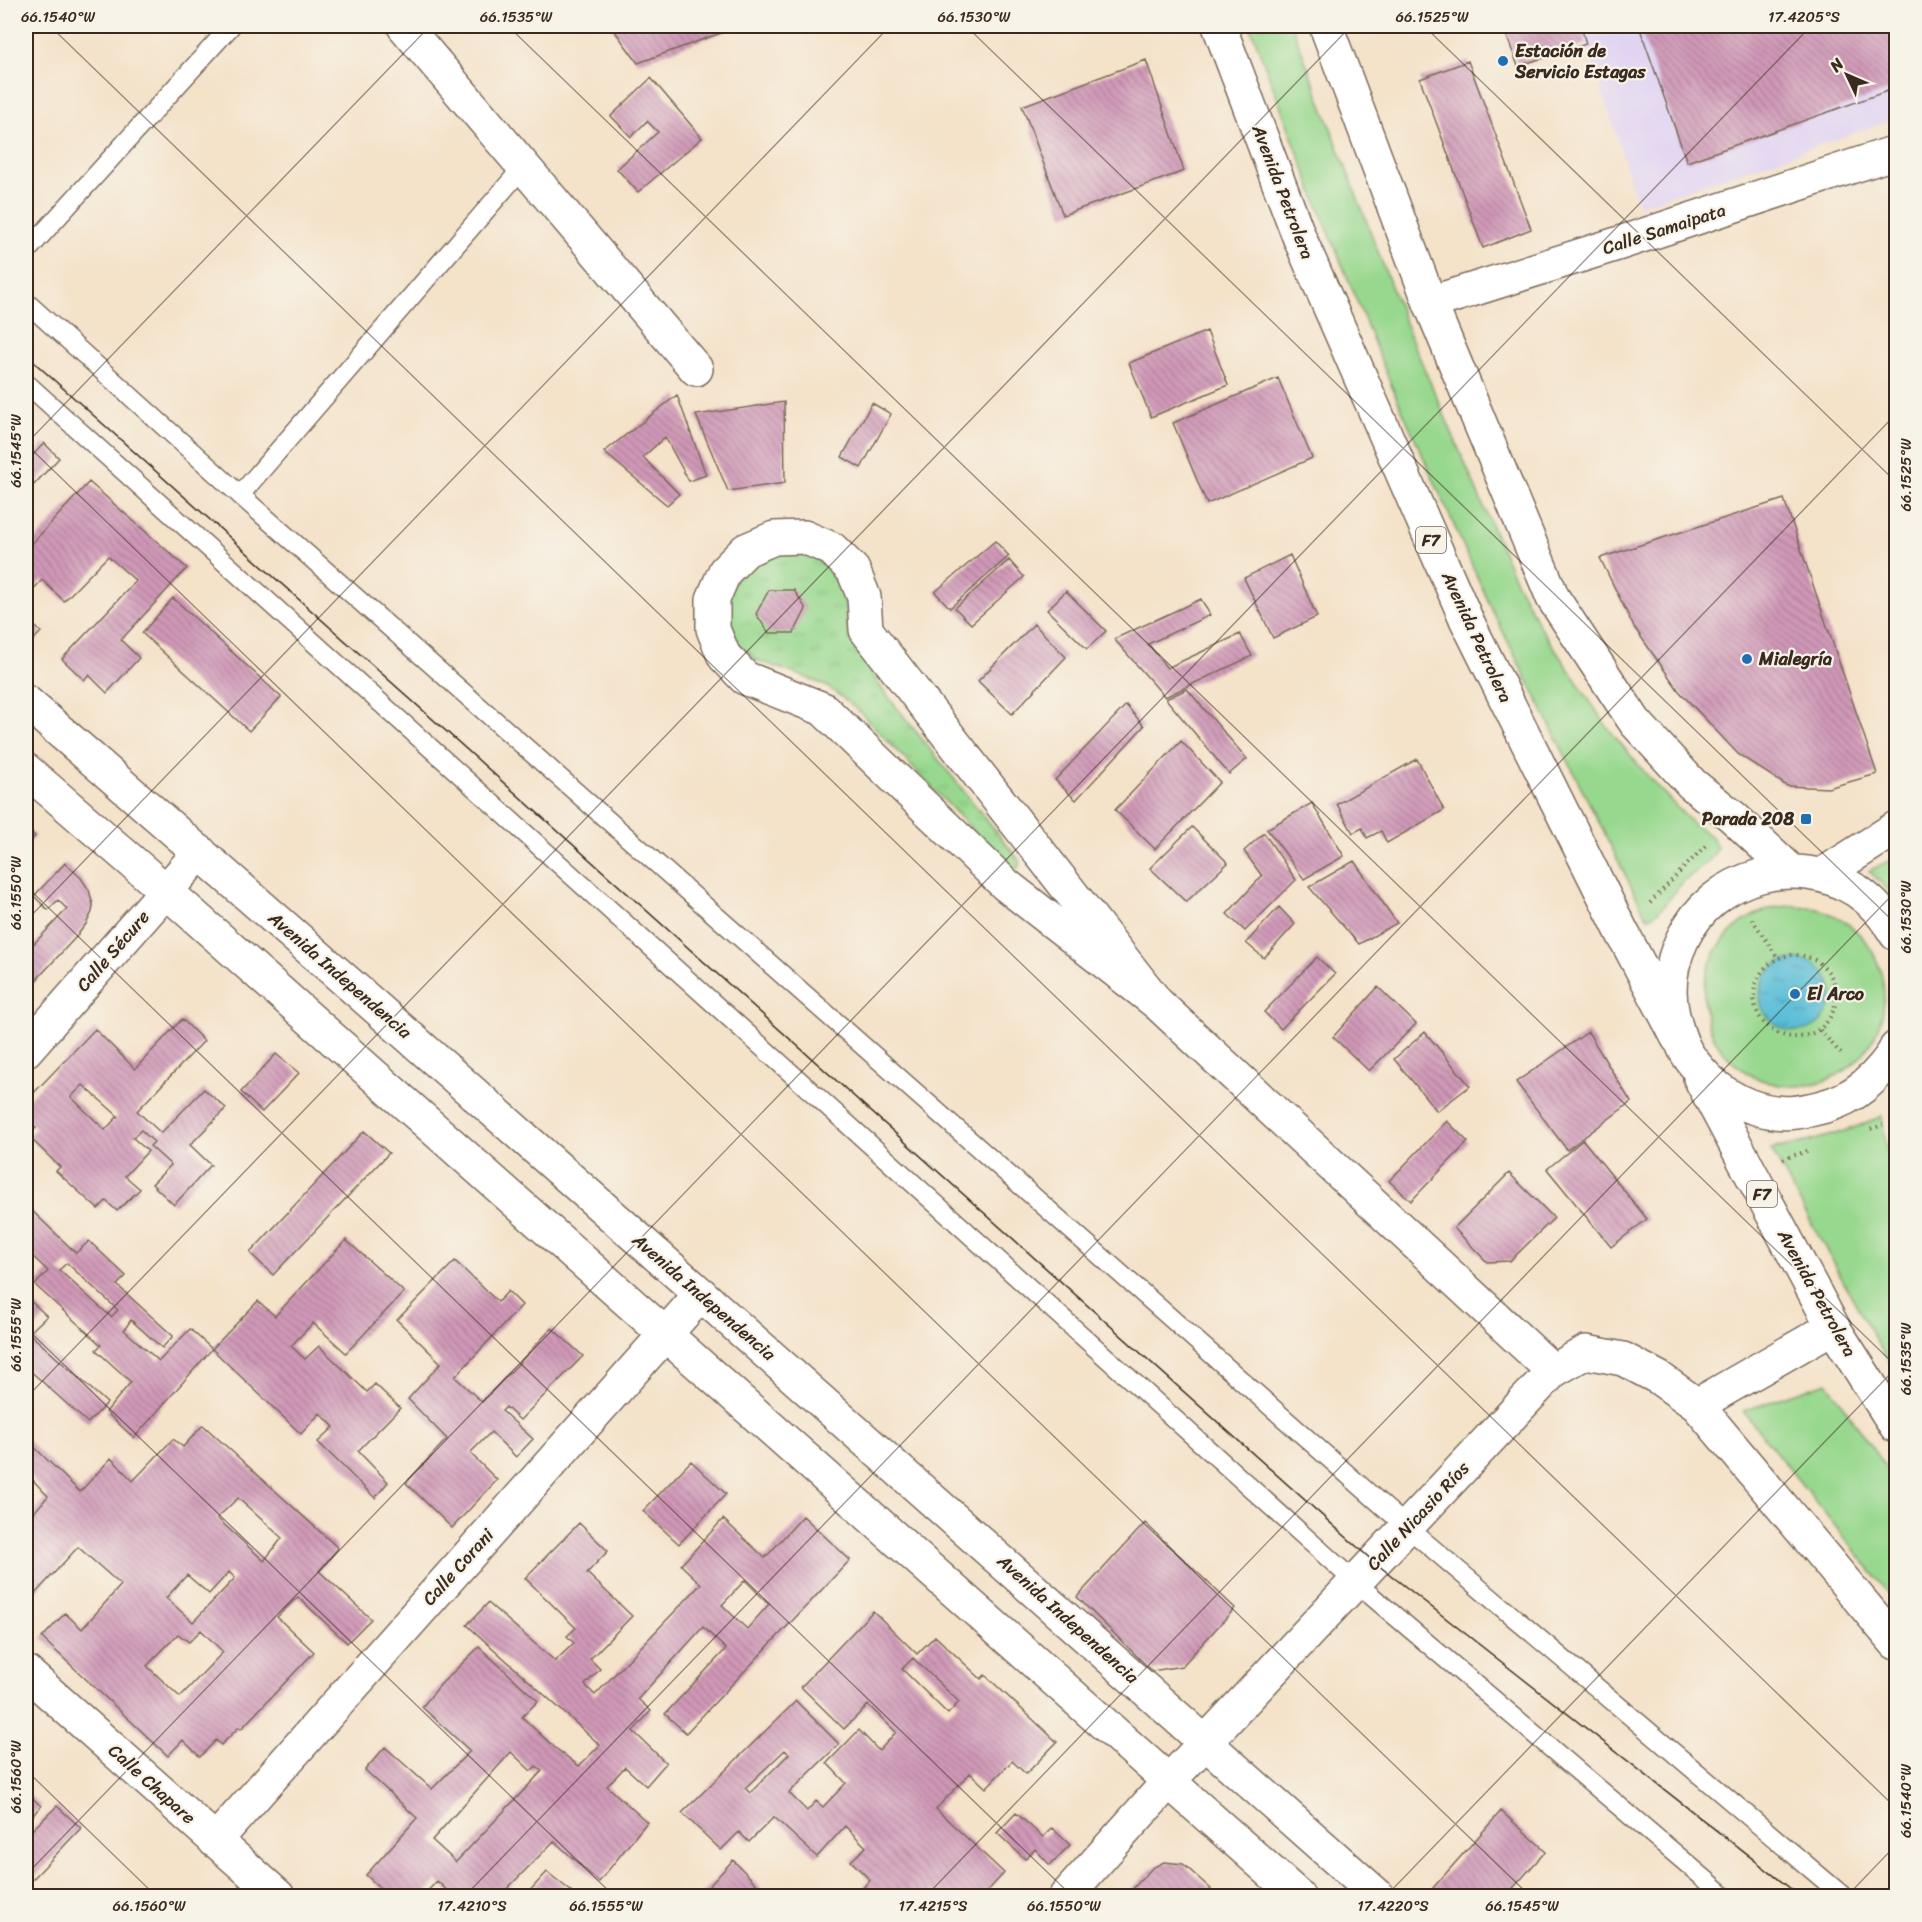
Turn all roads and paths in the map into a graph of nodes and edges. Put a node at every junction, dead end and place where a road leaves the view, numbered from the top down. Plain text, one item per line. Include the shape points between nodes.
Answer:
1 (231, 26) edge
2 (404, 26) edge
3 (1219, 26) edge
4 (1326, 26) edge
5 (1896, 152) edge
6 (524, 166) junction
7 (26, 252) edge
8 (26, 302) edge
9 (1431, 303) junction
10 (696, 369) dead end
11 (26, 383) edge
12 (240, 495) junction
13 (26, 702) edge
14 (26, 770) edge
15 (1896, 828) edge
16 (1713, 838) dead end
17 (200, 852) junction
18 (1807, 873) junction
19 (166, 891) junction
20 (1643, 910) dead end
21 (1750, 916) dead end
22 (1896, 934) edge
23 (1778, 958) junction
24 (1157, 1003) junction
25 (1820, 1030) junction
26 (1896, 1048) edge
27 (26, 1050) edge
28 (1684, 1050) junction
29 (1845, 1057) dead end
30 (701, 1294) junction
31 (1833, 1327) junction
32 (665, 1335) junction
33 (1553, 1371) junction
34 (1697, 1405) junction
35 (1896, 1426) edge
36 (1407, 1527) junction
37 (1355, 1582) junction
38 (1896, 1643) edge
39 (26, 1672) edge
40 (1206, 1741) junction
41 (1169, 1781) junction
42 (215, 1841) junction
43 (278, 1896) edge
44 (1066, 1896) edge
45 (1298, 1896) edge
46 (1378, 1896) edge
47 (1725, 1896) edge
48 (1843, 1896) edge

1 - 7 lane
2 - 6 main road
3 - 28 main road, Avenida Petrolera / F7 via 1300,239 1467,621
4 - 9 main road
5 - 9 main road, Calle Samaipata
6 - 10 main road
6 - 12 lane
8 - 12 lane
9 - 18 main road via 1553,598 1635,722 1692,784
11 - 37 lane
12 - 36 lane
13 - 17 main road, Avenida Independencia
14 - 19 main road
15 - 18 main road
16 - 20 path
17 - 19 main road, Calle Sécure
17 - 30 main road, Avenida Independencia
18 - 22 main road via 1856,890 1888,920
18 - 28 main road, F7 via 1756,876 1737,884 1706,906 1694,920 1676,952 1671,977 1670,1003
19 - 27 main road, Calle Sécure
19 - 32 main road
21 - 23 path
23 - 25 path via 1799,954 1813,958 1825,965 1833,977 1836,1006
23 - 25 path via 1762,970 1756,981 1755,1006 1760,1018 1778,1034 1792,1037
24 - 24 main road via 866,630 864,597 853,570 832,549 804,537 774,538 746,550 725,571 713,599 713,628 724,656 745,678 823,709 1006,885
24 - 33 main road
25 - 29 path
26 - 28 main road, F7 via 1872,1081 1855,1094 1823,1109 1788,1113 1739,1102 1716,1087
28 - 31 main road, Avenida Petrolera / F7
30 - 32 main road, Calle Corani
30 - 40 main road, Avenida Independencia
31 - 34 main road
31 - 35 main road, Avenida Petrolera / F7
32 - 41 main road
32 - 42 main road, Calle Corani
33 - 34 main road, Calle Nicasio Ríos via 1586,1352 1623,1359
33 - 36 main road, Calle Nicasio Ríos
34 - 38 main road, Calle Nicasio Ríos
36 - 37 main road, Calle Nicasio Ríos
36 - 48 lane
37 - 40 main road, Calle Nicasio Ríos
37 - 47 lane
39 - 42 main road, Calle Chapare
40 - 41 main road, Calle Nicasio Ríos
40 - 46 main road, Avenida Independencia
41 - 44 main road, Calle Nicasio Ríos
41 - 45 main road
42 - 43 main road, Calle Chapare

